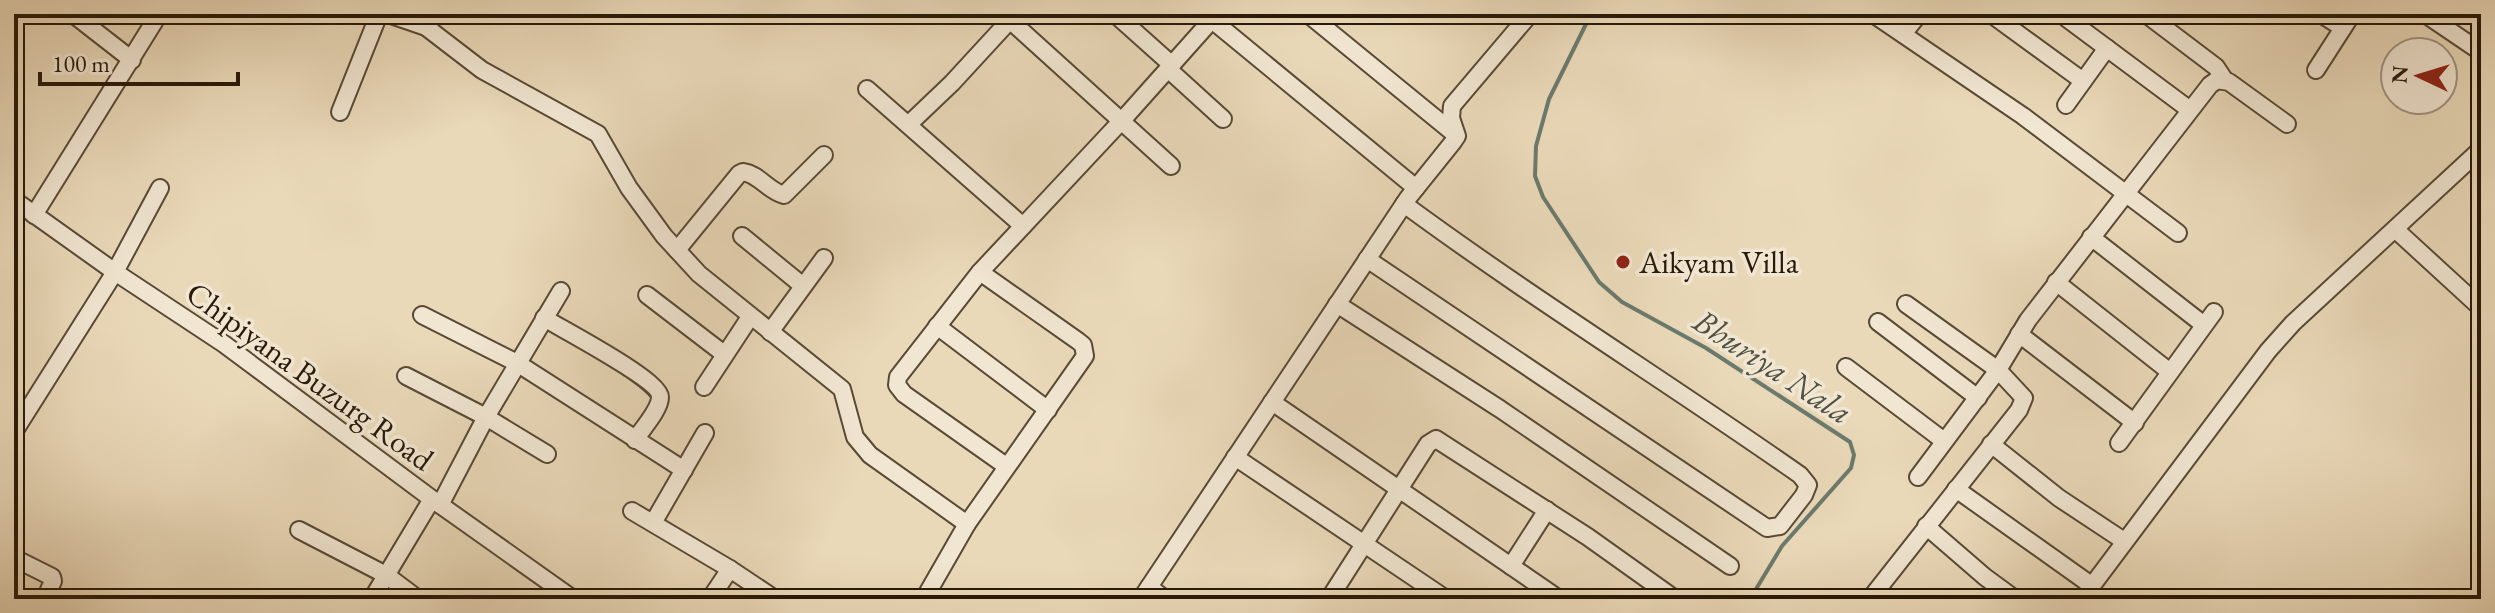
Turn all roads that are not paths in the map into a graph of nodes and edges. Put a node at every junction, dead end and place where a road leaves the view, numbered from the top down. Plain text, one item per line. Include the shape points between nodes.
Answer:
1 (73, 14) edge
2 (159, 14) edge
3 (379, 14) edge
4 (388, 14) edge
5 (1115, 14) edge
6 (1308, 14) edge
7 (1530, 14) edge
8 (1873, 14) edge
9 (1919, 14) edge
10 (1991, 14) edge
11 (2061, 14) edge
12 (2146, 14) edge
13 (2321, 14) edge
14 (2425, 14) edge
15 (1006, 17) edge
16 (1214, 17) edge
17 (431, 20) edge
18 (2348, 21) edge
19 (1903, 34) junction
20 (2107, 48) junction
21 (2481, 52) edge
22 (132, 60) junction
23 (1170, 67) junction
24 (2316, 70) dead end
25 (2224, 79) junction
26 (2083, 81) junction
27 (867, 89) dead end
28 (2066, 105) dead end
29 (2190, 110) junction
30 (340, 112) dead end
31 (1223, 119) dead end
32 (1122, 122) junction
33 (909, 124) junction
34 (2287, 124) dead end
35 (1457, 136) junction
36 (2481, 149) edge
37 (824, 155) dead end
38 (1171, 166) dead end
39 (160, 188) dead end
40 (1416, 188) junction
41 (2126, 192) junction
42 (14, 200) edge
43 (1404, 204) junction
44 (34, 215) junction
45 (1023, 226) junction
46 (2396, 230) junction
47 (2178, 233) dead end
48 (742, 236) dead end
49 (2091, 237) junction
50 (677, 250) junction
51 (824, 258) dead end
52 (1367, 259) junction
53 (115, 272) junction
54 (980, 272) junction
55 (2056, 282) junction
56 (803, 286) junction
57 (561, 291) dead end
58 (647, 295) dead end
59 (1337, 304) junction
60 (1906, 304) dead end
61 (2481, 308) edge
62 (422, 315) dead end
63 (750, 317) junction
64 (544, 318) junction
65 (1878, 322) dead end
66 (937, 326) junction
67 (770, 332) junction
68 (2019, 334) junction
69 (724, 354) junction
70 (517, 363) junction
71 (1846, 367) dead end
72 (1998, 370) junction
73 (2170, 372) junction
74 (406, 376) dead end
75 (704, 387) dead end
76 (1978, 398) junction
77 (1272, 402) junction
78 (1048, 410) junction
79 (486, 417) junction
80 (2135, 423) junction
81 (14, 432) edge
82 (705, 433) dead end
83 (635, 440) junction
84 (1944, 441) junction
85 (2119, 443) dead end
86 (1991, 444) junction
87 (547, 454) dead end
88 (1235, 457) junction
89 (1006, 466) junction
90 (684, 470) junction
91 (1918, 477) dead end
92 (1956, 489) junction
93 (1400, 490) junction
94 (436, 502) junction
95 (1547, 510) junction
96 (632, 511) dead end
97 (653, 523) junction
98 (967, 524) junction
99 (1926, 526) junction
100 (299, 530) dead end
101 (2124, 541) junction
102 (1365, 543) junction
103 (14, 558) edge
104 (1511, 566) junction
105 (1730, 566) dead end
106 (730, 569) junction
107 (386, 575) junction
108 (2086, 592) edge
109 (1145, 593) edge
110 (46, 599) edge
111 (372, 599) edge
112 (418, 599) edge
113 (573, 599) edge
114 (710, 599) edge
115 (775, 599) edge
116 (924, 599) edge
117 (1165, 599) edge
118 (1329, 599) edge
119 (1446, 599) edge
120 (1559, 599) edge
121 (1675, 599) edge
122 (1870, 599) edge
123 (2015, 599) edge

1 - 22 street
2 - 22 street
3 - 30 street
4 - 17 street
5 - 23 street
6 - 35 street
7 - 35 street via 1452,106
8 - 19 street
9 - 19 street
10 - 26 street
11 - 20 street
12 - 25 street via 2216,67
13 - 18 street
14 - 21 street
15 - 32 street
15 - 33 street via 952,83
16 - 23 street
16 - 40 street
17 - 50 street via 465,60 598,134 629,188
18 - 24 street
19 - 41 street
20 - 26 street
20 - 29 street
22 - 44 street
23 - 31 street
23 - 32 street
25 - 29 street via 2210,85
25 - 34 street
26 - 28 street
27 - 33 street
29 - 41 street
32 - 38 street
32 - 45 street
33 - 45 street
35 - 40 street
36 - 46 street
37 - 50 street via 784,195 752,174 739,174
39 - 53 street
40 - 43 street
41 - 47 street
41 - 49 street
42 - 44 street, Chipiyana Buzurg Road
43 - 52 street
43 - 52 street via 1800,475 1808,485 1804,495 1780,526 1767,528
44 - 53 street, Chipiyana Buzurg Road
45 - 54 street
46 - 61 street
46 - 101 street via 2268,351
48 - 56 street
49 - 55 street
49 - 73 street via 2209,318
50 - 63 street
51 - 56 street
52 - 59 street
53 - 81 street
53 - 94 street, Chipiyana Buzurg Road via 224,344
54 - 66 street
54 - 78 street via 1083,345 1083,361
55 - 68 street
55 - 73 street
56 - 67 street
57 - 64 street
58 - 69 street
59 - 77 street
59 - 105 street
60 - 72 street
62 - 70 street
63 - 67 street
63 - 69 street
64 - 70 street
64 - 83 street via 656,387 659,403
65 - 76 street
66 - 78 street
66 - 89 street via 897,385
67 - 98 street via 842,389 855,437 870,455
68 - 72 street
68 - 80 street
69 - 75 street
70 - 79 street
70 - 83 street
71 - 84 street
72 - 76 street
72 - 86 street via 2024,398
73 - 80 street
74 - 79 street
76 - 84 street
77 - 88 street
77 - 93 street
78 - 89 street
79 - 87 street
79 - 94 street
80 - 85 street
82 - 90 street
83 - 90 street
84 - 91 street
86 - 92 street
86 - 101 street
88 - 102 street
88 - 109 street
89 - 98 street
90 - 97 street
92 - 99 street
92 - 108 street
93 - 95 street via 1436,439
93 - 102 street
93 - 104 street
94 - 107 street
94 - 113 street, Chipiyana Buzurg Road
95 - 104 street
95 - 121 street
96 - 97 street
97 - 106 street
98 - 116 street
99 - 122 street
99 - 123 street
100 - 107 street
101 - 108 street
102 - 118 street
102 - 119 street
103 - 110 street via 52,577
104 - 120 street
106 - 114 street
106 - 115 street
107 - 111 street
107 - 112 street
109 - 117 street

